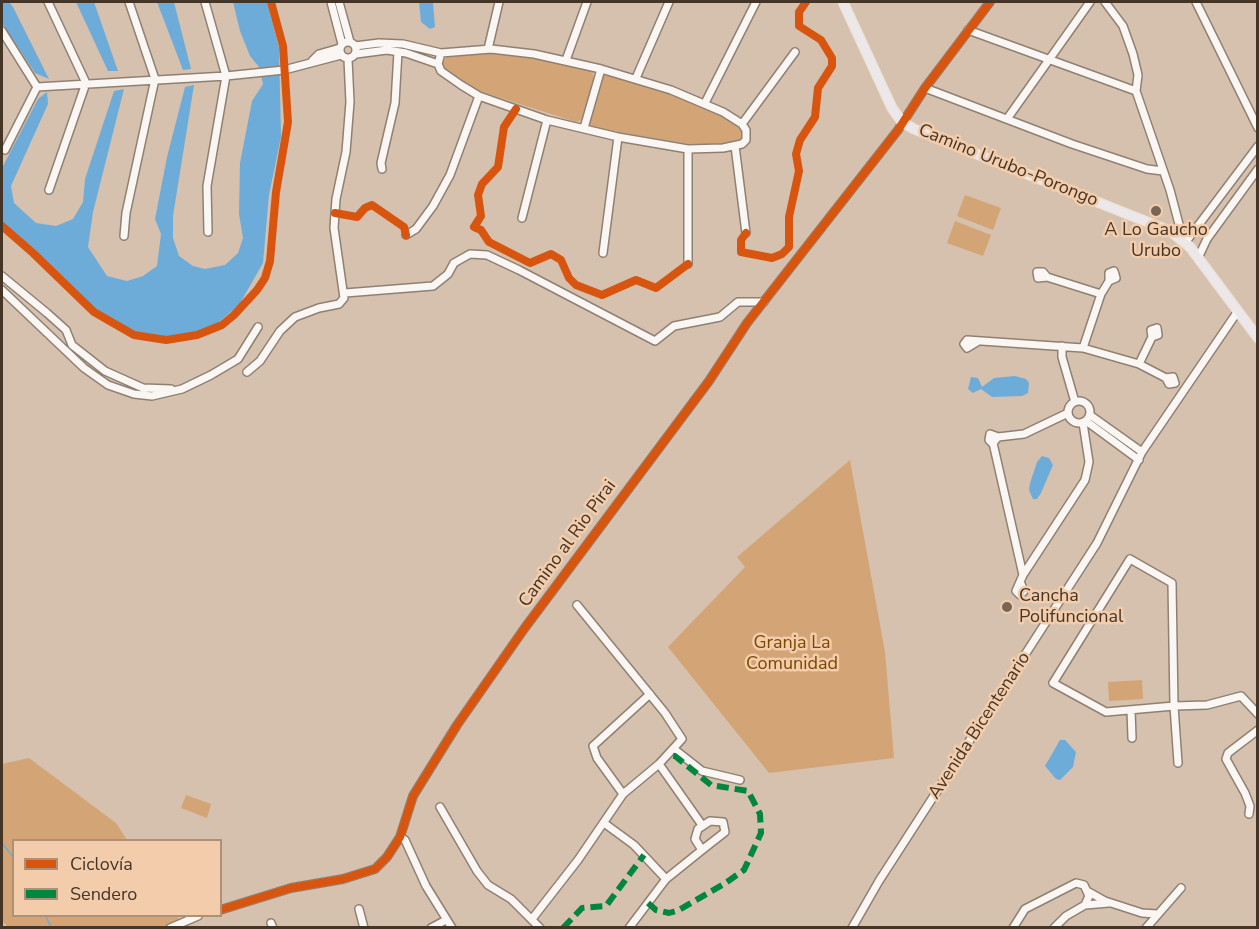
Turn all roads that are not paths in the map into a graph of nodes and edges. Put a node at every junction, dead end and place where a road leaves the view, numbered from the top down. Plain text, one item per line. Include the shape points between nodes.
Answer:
1 (48, 2) edge
2 (129, 2) edge
3 (206, 2) edge
4 (331, 2) edge
5 (339, 2) edge
6 (499, 2) edge
7 (587, 2) edge
8 (669, 2) edge
9 (756, 2) edge
10 (843, 2) edge
11 (990, 2) edge
12 (1090, 2) edge
13 (1105, 2) edge
14 (1196, 2) edge
15 (968, 30) junction
16 (2, 31) edge
17 (347, 50) junction
18 (488, 50) junction
19 (398, 52) junction
20 (795, 52) dead end
21 (441, 53) junction
22 (566, 60) junction
23 (1049, 60) junction
24 (438, 64) junction
25 (601, 69) junction
26 (226, 76) junction
27 (636, 78) junction
28 (155, 79) junction
29 (86, 83) junction
30 (37, 87) junction
31 (925, 88) junction
32 (1136, 91) junction
33 (478, 96) junction
34 (705, 103) junction
35 (1007, 119) junction
36 (547, 120) junction
37 (902, 122) junction
38 (742, 124) junction
39 (584, 128) junction
40 (1257, 128) edge
41 (618, 137) junction
42 (735, 146) junction
43 (1257, 146) edge
44 (688, 149) junction
45 (5, 150) dead end
46 (382, 169) dead end
47 (1257, 170) edge
48 (1163, 171) junction
49 (49, 190) dead end
50 (522, 218) dead end
51 (207, 232) dead end
52 (746, 233) dead end
53 (406, 235) dead end
54 (124, 236) dead end
55 (1182, 240) junction
56 (603, 253) dead end
57 (1198, 258) junction
58 (688, 264) dead end
59 (2, 276) edge
60 (1047, 277) dead end
61 (1109, 281) dead end
62 (2, 290) edge
63 (345, 293) junction
64 (1101, 294) junction
65 (764, 302) junction
66 (1238, 311) junction
67 (57, 322) junction
68 (258, 327) dead end
69 (46, 334) junction
70 (1256, 335) edge
71 (1152, 337) dead end
72 (977, 342) dead end
73 (1062, 346) junction
74 (1083, 348) junction
75 (1139, 364) junction
76 (248, 372) dead end
77 (1166, 378) dead end
78 (182, 389) junction
79 (1075, 402) junction
80 (1068, 413) junction
81 (1086, 420) junction
82 (1141, 456) junction
83 (1023, 575) junction
84 (1021, 584) dead end
85 (577, 605) dead end
86 (650, 694) junction
87 (1174, 706) junction
88 (1131, 710) junction
89 (1257, 714) edge
90 (1257, 730) edge
91 (1132, 738) dead end
92 (674, 749) junction
93 (1178, 763) dead end
94 (659, 764) junction
95 (740, 780) dead end
96 (623, 795) junction
97 (440, 807) dead end
98 (1249, 814) dead end
99 (604, 823) junction
100 (702, 825) junction
101 (400, 837) junction
102 (702, 850) junction
103 (666, 879) junction
104 (1181, 888) dead end
105 (1089, 892) junction
106 (1111, 903) junction
107 (1085, 905) junction
108 (222, 909) edge
109 (359, 909) dead end
110 (1157, 914) junction
111 (193, 917) edge
112 (532, 919) junction
113 (446, 920) junction
114 (170, 927) edge
115 (364, 927) edge
116 (431, 927) edge
117 (452, 927) edge
118 (540, 927) edge
119 (629, 927) edge
120 (852, 927) edge
121 (1013, 927) edge
122 (1054, 927) edge
123 (1146, 927) edge

1 - 29 street
2 - 28 street
3 - 26 street
4 - 17 street
5 - 17 street
6 - 18 street
7 - 22 street
8 - 27 street
9 - 34 street
10 - 37 main road, Camino Urubo-Porongo
11 - 15 street, Camino al Rio Pirai
12 - 23 street
13 - 32 street via 1122,26 1133,54 1138,75
14 - 40 street
15 - 23 street
15 - 31 street, Camino al Rio Pirai
16 - 30 street
17 - 19 street
17 - 21 street via 403,44
17 - 26 street via 319,54 312,61 281,70
17 - 63 street via 350,102 334,228
18 - 21 street
18 - 22 street
19 - 24 street
19 - 46 street via 395,103
20 - 38 street
21 - 24 street
22 - 25 street
23 - 32 street
23 - 35 street
24 - 33 street via 441,71
25 - 27 street
25 - 39 street
26 - 28 street
26 - 51 street via 207,186
27 - 34 street
28 - 29 street
28 - 54 street
29 - 30 street
29 - 49 street
30 - 45 street
31 - 35 street
31 - 37 street, Camino al Rio Pirai
32 - 48 street
33 - 36 street
33 - 53 street via 450,175 433,206 416,229
34 - 38 street
35 - 48 street via 1147,169
36 - 39 street
36 - 50 street
37 - 55 main road, Camino Urubo-Porongo via 1160,226
37 - 65 street, Camino al Rio Pirai
38 - 42 street via 746,140
39 - 41 street
41 - 44 street
41 - 56 street
42 - 44 street
42 - 52 street
43 - 55 street
44 - 58 street
47 - 57 street via 1207,239
48 - 55 street
55 - 57 main road, Camino Urubo-Porongo
57 - 66 main road, Camino Urubo-Porongo
59 - 67 street
60 - 64 street
61 - 64 street
62 - 69 street
63 - 65 street via 433,286 454,263 470,254 487,255 519,270 655,341 674,326 720,317 738,302
63 - 76 street via 339,304 295,317
64 - 74 street
65 - 101 street, Camino al Rio Pirai via 457,725 413,796
66 - 70 main road, Camino Urubo-Porongo
66 - 82 street, Avenida Bicentenario
67 - 69 street
67 - 78 street via 66,330 72,345 124,381 143,388
68 - 78 street via 238,359
69 - 78 street via 108,385 152,396
71 - 75 street
72 - 73 street
73 - 74 street
73 - 79 street
74 - 75 street
75 - 77 street
79 - 80 street
79 - 81 street via 1090,408
80 - 81 street via 1073,421
80 - 83 street via 1024,434 996,440
81 - 82 street
81 - 83 street via 1089,452 1085,480
82 - 120 street, Avenida Bicentenario via 1092,552
83 - 84 street
85 - 86 street
86 - 92 street via 681,736
86 - 96 street via 593,746
87 - 88 street
87 - 88 street via 1172,583 1130,560 1053,683 1106,712
87 - 89 street via 1207,705 1241,696
87 - 93 street
88 - 91 street
90 - 98 street via 1228,753 1226,759 1245,793
92 - 94 street
92 - 95 street via 702,771
94 - 96 street
94 - 100 street
96 - 99 street
97 - 112 street via 488,885
99 - 103 street via 634,844
99 - 112 street
100 - 102 street via 695,839
100 - 102 street via 717,820 726,828
101 - 108 street, Camino al Rio Pirai via 375,869 291,888
101 - 113 street
102 - 103 street
103 - 119 street
104 - 110 street
105 - 106 street
105 - 107 street
105 - 121 street via 1084,885 1076,884 1025,909
106 - 107 street
106 - 110 street
107 - 122 street
109 - 115 street
110 - 123 street
111 - 114 street
112 - 118 street
113 - 116 street
113 - 117 street

